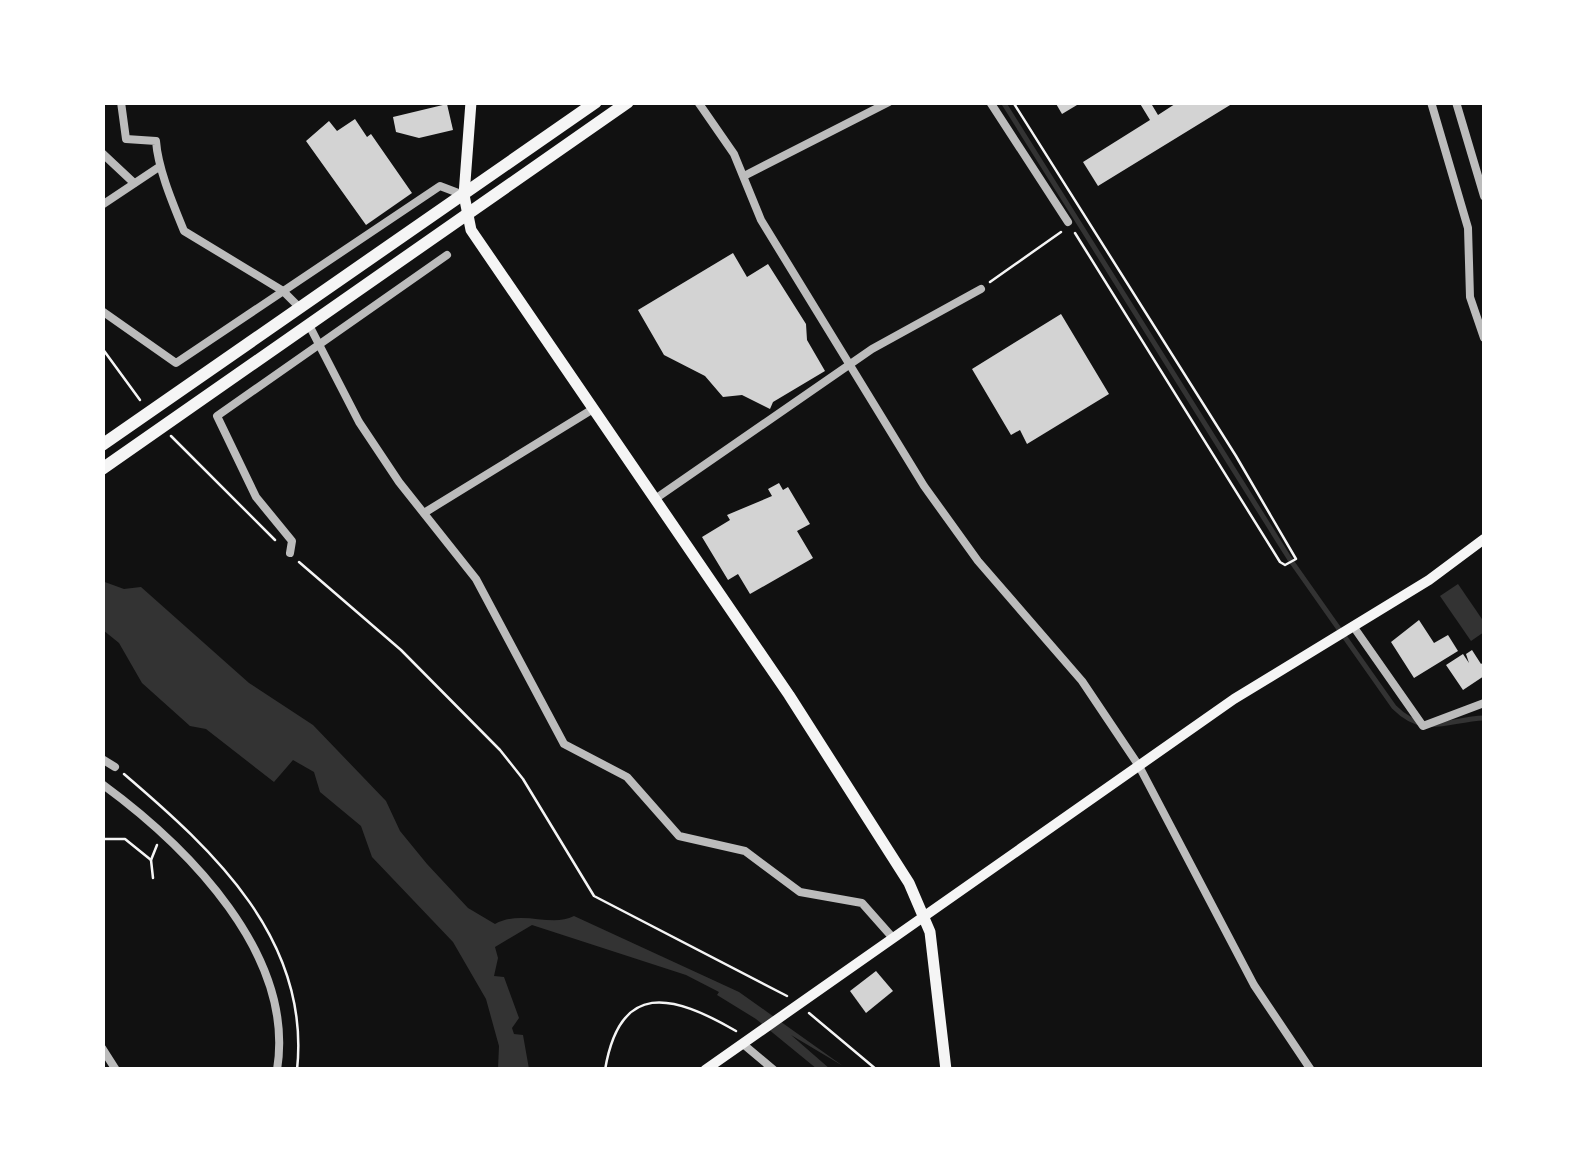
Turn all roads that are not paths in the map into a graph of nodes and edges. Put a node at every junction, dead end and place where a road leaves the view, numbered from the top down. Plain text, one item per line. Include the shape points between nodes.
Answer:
1 (121, 102) edge
2 (471, 102) edge
3 (596, 102) edge
4 (628, 102) edge
5 (698, 102) edge
6 (889, 102) edge
7 (990, 102) edge
8 (1431, 102) edge
9 (1456, 102) edge
10 (102, 153) edge
11 (159, 166) junction
12 (744, 176) junction
13 (134, 182) junction
14 (464, 195) junction
15 (1484, 196) edge
16 (102, 205) edge
17 (465, 216) junction
18 (1068, 222) dead end
19 (447, 255) dead end
20 (981, 289) road end
21 (283, 291) junction
22 (300, 308) junction
23 (102, 311) edge
24 (309, 325) junction
25 (1484, 338) edge
26 (321, 342) junction
27 (848, 367) junction
28 (593, 409) junction
29 (102, 445) edge
30 (102, 469) edge
31 (655, 500) junction
32 (424, 513) junction
33 (1484, 540) edge
34 (290, 553) road end
35 (1353, 626) junction
36 (1481, 704) edge
37 (1484, 717) edge
38 (102, 759) edge
39 (1139, 766) junction
40 (115, 767) dead end
41 (102, 784) edge
42 (925, 917) junction
43 (893, 938) junction
44 (742, 1039) junction
45 (102, 1048) edge
46 (116, 1070) edge
47 (278, 1070) edge
48 (705, 1070) edge
49 (774, 1070) edge
50 (946, 1070) edge
51 (1312, 1070) edge

1 - 11 street via 122,134 156,141
2 - 14 main road
3 - 14 highway
4 - 17 highway
5 - 12 street
6 - 12 street
7 - 18 street
8 - 25 street via 1468,228 1470,297
9 - 15 street
10 - 13 street
11 - 13 street
11 - 21 street via 184,231
12 - 27 street via 761,220
13 - 16 street
14 - 17 main road
14 - 21 street via 440,186
14 - 22 highway
17 - 24 highway
17 - 28 main road
19 - 26 street
20 - 27 street
21 - 22 street
21 - 23 street via 176,363
22 - 29 highway
24 - 26 street
24 - 30 highway
26 - 32 street via 356,417
26 - 34 street via 218,416 256,497 292,541
27 - 31 street
27 - 39 street via 931,496 1082,681
28 - 31 main road
28 - 32 street
31 - 42 main road via 829,755
32 - 43 street via 476,580 570,749 627,778 679,836 745,852 800,892 862,903
33 - 35 main road
35 - 36 street via 1424,726
35 - 39 main road
36 - 37 street
38 - 40 street
39 - 42 main road
39 - 51 street via 1254,985
41 - 47 street via 160,834 233,913 262,962 278,1010
42 - 43 main road
42 - 50 main road
43 - 44 main road
44 - 48 main road
44 - 49 street
45 - 46 street

